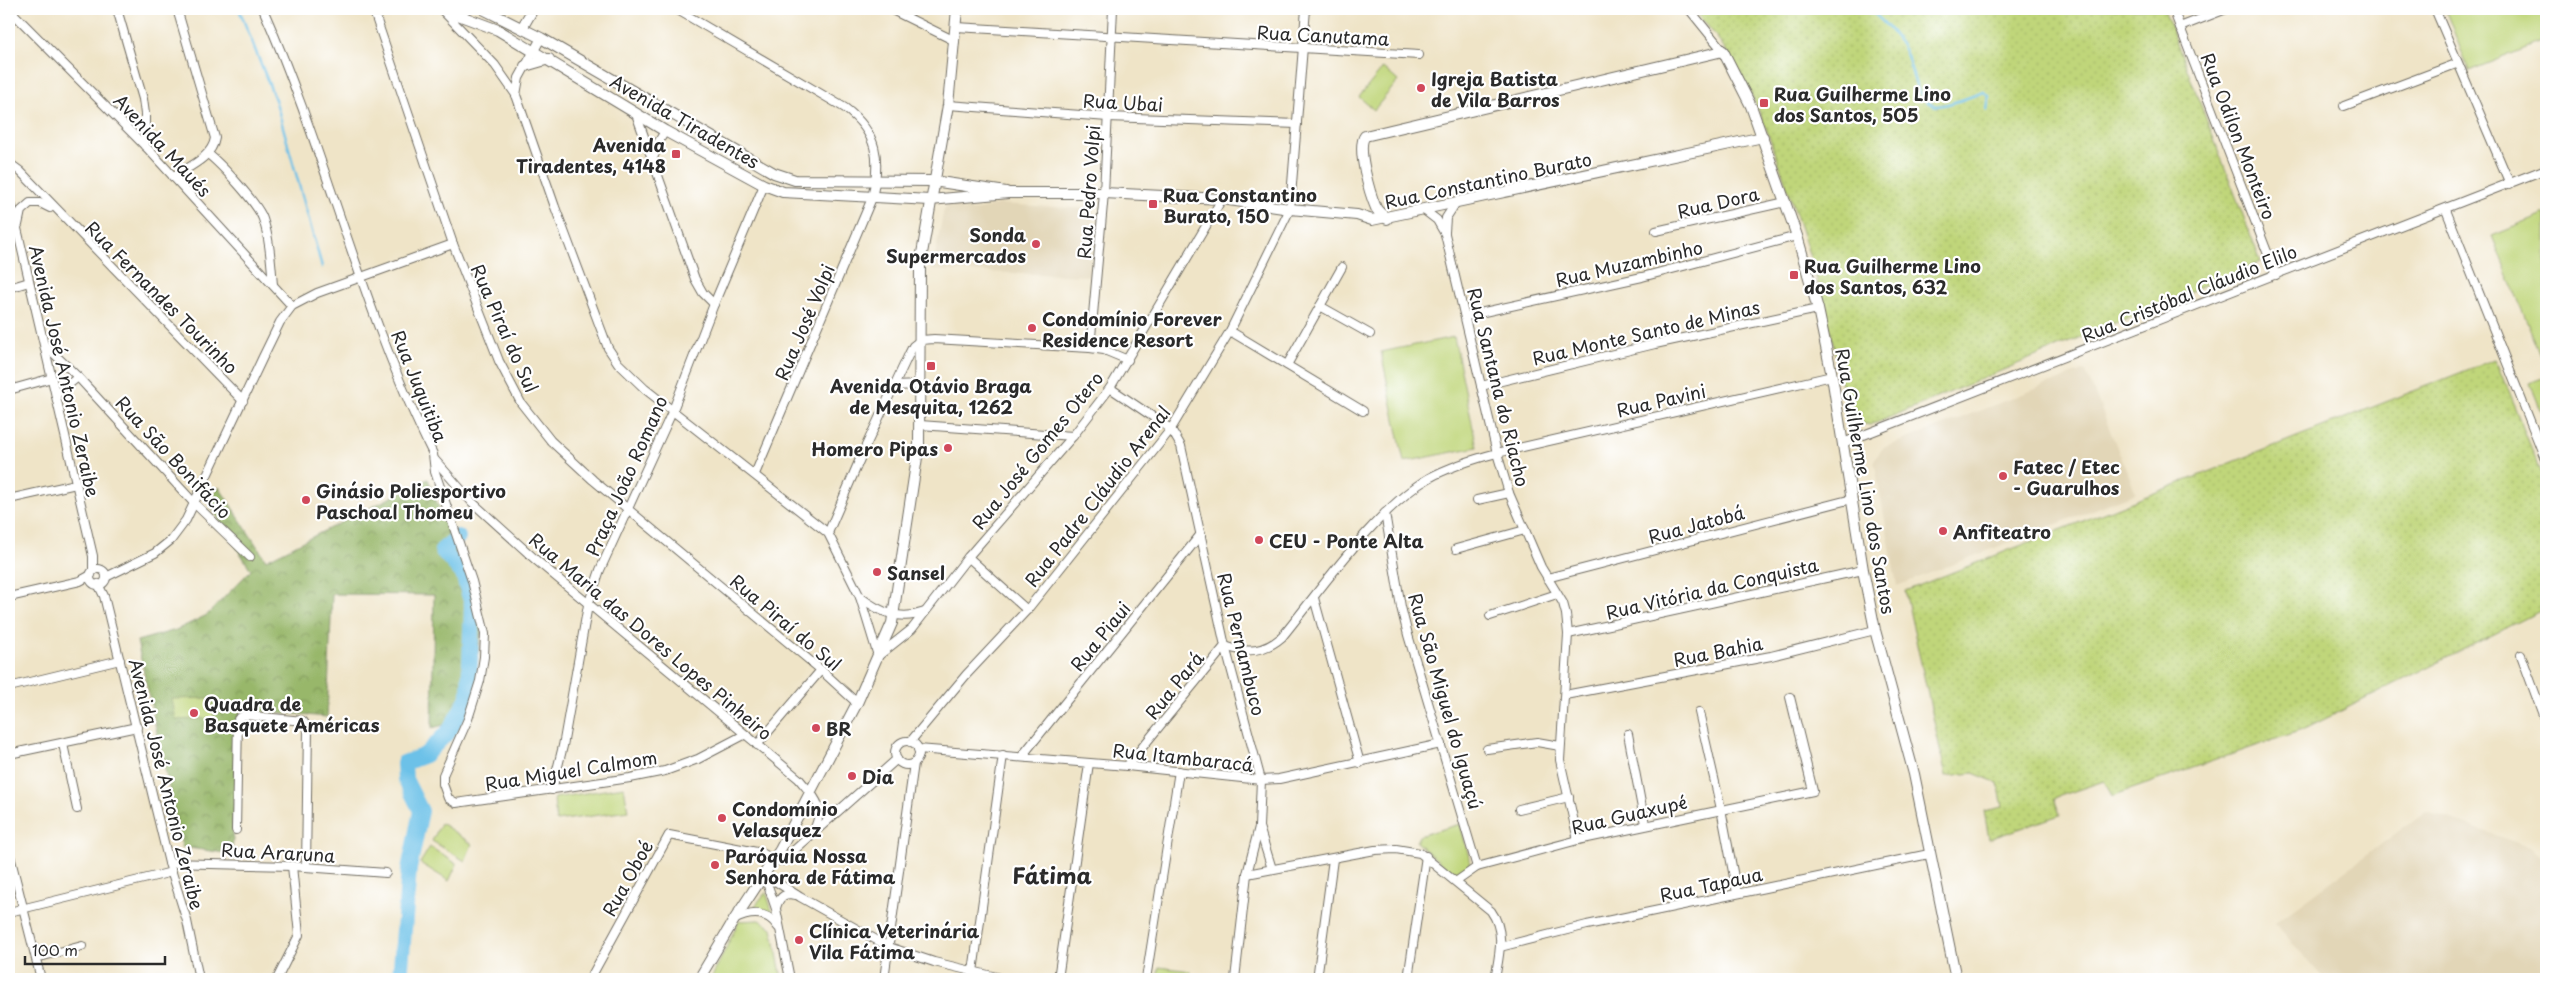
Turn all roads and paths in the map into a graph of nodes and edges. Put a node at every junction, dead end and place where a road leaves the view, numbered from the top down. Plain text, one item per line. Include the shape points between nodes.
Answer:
1 (9, 9) edge
2 (117, 9) edge
3 (177, 9) edge
4 (263, 9) edge
5 (373, 9) edge
6 (441, 9) edge
7 (483, 9) edge
8 (533, 9) edge
9 (676, 9) edge
10 (890, 9) edge
11 (957, 9) edge
12 (1113, 9) edge
13 (1306, 9) edge
14 (1688, 9) edge
15 (2173, 9) edge
16 (2226, 9) edge
17 (2435, 9) edge
18 (956, 27) junction
19 (2180, 27) junction
20 (522, 28) junction
21 (1112, 37) junction
22 (541, 38) junction
23 (955, 41) junction
24 (1303, 49) junction
25 (534, 50) junction
26 (1722, 51) junction
27 (1419, 55) dead end
28 (549, 59) junction
29 (2456, 64) junction
30 (525, 66) junction
31 (516, 95) junction
32 (948, 105) junction
33 (2344, 106) dead end
34 (636, 114) junction
35 (1108, 117) junction
36 (1297, 124) junction
37 (665, 131) junction
38 (1763, 137) junction
39 (145, 146) junction
40 (208, 154) junction
41 (9, 163) edge
42 (652, 164) junction
43 (2546, 169) edge
44 (173, 177) junction
45 (876, 181) junction
46 (933, 181) junction
47 (2510, 184) junction
48 (764, 185) junction
49 (1369, 187) junction
50 (1010, 193) junction
51 (1104, 193) junction
52 (9, 194) edge
53 (872, 198) junction
54 (1222, 199) junction
55 (930, 200) junction
56 (1786, 202) junction
57 (1455, 204) junction
58 (1290, 209) junction
59 (1424, 210) junction
60 (2446, 210) junction
61 (60, 214) junction
62 (1357, 215) junction
63 (1387, 219) junction
64 (16, 227) junction
65 (1656, 231) dead end
66 (1445, 234) junction
67 (1798, 236) junction
68 (453, 244) junction
69 (1342, 266) dead end
70 (2276, 275) junction
71 (360, 278) junction
72 (29, 282) junction
73 (273, 285) junction
74 (9, 288) edge
75 (714, 304) junction
76 (292, 306) junction
77 (1320, 306) junction
78 (1818, 309) junction
79 (1466, 316) junction
80 (1230, 331) junction
81 (1370, 334) dead end
82 (921, 340) junction
83 (44, 345) junction
84 (1090, 348) junction
85 (1128, 360) junction
86 (1287, 364) junction
87 (1832, 376) junction
88 (78, 377) junction
89 (52, 378) junction
90 (921, 385) junction
91 (893, 386) junction
92 (1481, 386) junction
93 (1110, 388) junction
94 (9, 390) edge
95 (56, 395) junction
96 (243, 401) junction
97 (673, 410) junction
98 (1363, 411) dead end
99 (920, 424) junction
100 (1171, 429) junction
101 (1073, 436) junction
102 (1843, 443) junction
103 (1497, 453) junction
104 (434, 459) junction
105 (2546, 461) edge
106 (755, 474) junction
107 (76, 484) junction
108 (1509, 493) junction
109 (9, 499) edge
110 (1852, 499) junction
111 (1477, 500) dead end
112 (194, 504) junction
113 (629, 511) junction
114 (1385, 513) junction
115 (1524, 530) junction
116 (828, 533) junction
117 (1201, 534) junction
118 (1456, 549) dead end
119 (250, 557) dead end
120 (968, 557) junction
121 (1863, 570) junction
122 (99, 576) junction
123 (1547, 578) junction
124 (1557, 594) junction
125 (9, 597) edge
126 (860, 597) junction
127 (1314, 598) junction
128 (588, 605) junction
129 (1027, 610) junction
130 (927, 611) junction
131 (894, 614) junction
132 (1490, 616) dead end
133 (1875, 630) junction
134 (1568, 634) junction
135 (1225, 646) junction
136 (2521, 655) dead end
137 (878, 656) junction
138 (120, 660) junction
139 (821, 670) junction
140 (9, 688) edge
141 (1565, 695) junction
142 (1790, 697) dead end
143 (857, 703) junction
144 (1699, 712) dead end
145 (2546, 723) edge
146 (137, 727) junction
147 (1628, 734) dead end
148 (744, 735) junction
149 (910, 742) junction
150 (63, 744) junction
151 (1441, 744) junction
152 (757, 745) junction
153 (1560, 746) junction
154 (918, 749) junction
155 (1487, 749) dead end
156 (9, 754) edge
157 (1003, 755) junction
158 (1022, 756) junction
159 (897, 759) junction
160 (914, 763) junction
161 (1089, 763) junction
162 (1360, 763) junction
163 (1127, 766) junction
164 (1179, 771) junction
165 (1261, 780) junction
166 (552, 790) junction
167 (809, 792) junction
168 (1569, 797) junction
169 (456, 803) joint
170 (77, 809) dead end
171 (1518, 809) dead end
172 (1721, 809) junction
173 (1645, 824) junction
174 (1259, 827) junction
175 (236, 830) dead end
176 (814, 832) junction
177 (1578, 840) junction
178 (9, 852) edge
179 (1928, 854) junction
180 (1426, 856) junction
181 (1333, 859) junction
182 (774, 860) junction
183 (169, 863) junction
184 (292, 866) junction
185 (306, 867) junction
186 (1477, 867) junction
187 (1272, 869) junction
188 (172, 872) junction
189 (386, 873) dead end
190 (764, 874) junction
191 (1247, 874) junction
192 (1457, 881) junction
193 (1737, 893) junction
194 (800, 897) junction
195 (24, 908) junction
196 (776, 908) junction
197 (9, 912) edge
198 (734, 920) junction
199 (780, 930) junction
200 (82, 946) dead end
201 (889, 947) junction
202 (1500, 947) junction
203 (36, 958) junction
204 (972, 976) edge
205 (41, 979) edge
206 (199, 979) edge
207 (277, 979) edge
208 (590, 979) edge
209 (699, 979) edge
210 (790, 979) edge
211 (884, 979) edge
212 (1005, 979) edge
213 (1058, 979) edge
214 (1146, 979) edge
215 (1235, 979) edge
216 (1317, 979) edge
217 (1408, 979) edge
218 (1495, 979) edge
219 (1956, 979) edge

1 - 39 street, Avenida Maués
2 - 39 street via 143,99
3 - 40 street via 215,138
4 - 71 street, Rua Juquitiba via 280,48
5 - 68 street, Rua Piraí do Sul
6 - 25 street, Avenida Tiradentes via 498,30
6 - 31 street via 483,50
7 - 20 street, Avenida Tiradentes
8 - 20 street
9 - 45 street, Rua José Volpi via 857,117 875,145
10 - 23 street
11 - 18 street
12 - 21 street, Rua Pedro Volpi
13 - 24 street, Rua Padre Cláudio Arenal
14 - 26 street, Rua Guilherme Lino dos Santos
15 - 19 street, Rua Odilon Monteiro
16 - 19 street
17 - 29 street
18 - 21 street, Rua Canutama
18 - 23 street
19 - 70 street, Rua Odilon Monteiro
20 - 22 street, Avenida Tiradentes
21 - 24 street, Rua Canutama
21 - 35 street, Rua Pedro Volpi
22 - 25 street
22 - 45 street, Avenida Tiradentes via 774,173 795,180
23 - 32 street
24 - 27 street, Rua Canutama
24 - 36 street, Rua Padre Cláudio Arenal
25 - 28 street, Avenida Tiradentes
25 - 30 street
26 - 38 street, Rua Guilherme Lino dos Santos via 1751,106
26 - 49 street via 1372,132 1363,138 1361,148
28 - 30 street
28 - 34 street, Avenida Tiradentes
29 - 33 street
29 - 47 street
30 - 31 street
31 - 97 street via 608,348 632,378
32 - 35 street, Rua Ubai
32 - 46 street
34 - 37 street, Avenida Tiradentes
34 - 42 street
35 - 36 street, Rua Ubai
35 - 51 street, Rua Pedro Volpi
36 - 58 street, Rua Padre Cláudio Arenal
37 - 42 street
37 - 48 street, Avenida Tiradentes
38 - 56 street, Rua Guilherme Lino dos Santos
38 - 57 street, Rua Constantino Burato
39 - 44 street, Avenida Maués
40 - 44 street
40 - 73 street via 262,217
41 - 61 street, Rua Fernandes Tourinho
42 - 75 street via 695,279
43 - 47 street, Rua Cristóbal Cláudio Elilo
44 - 73 street, Avenida Maués
45 - 46 street, Avenida Tiradentes
45 - 53 street, Rua José Volpi
46 - 50 street, Rua Constantino Burato
46 - 55 street
47 - 60 street, Rua Cristóbal Cláudio Elilo
48 - 53 street, Avenida Tiradentes via 783,192
48 - 75 street, Praça João Romano
49 - 62 street via 1366,209
49 - 63 street via 1377,210
50 - 51 street, Rua Constantino Burato
50 - 55 street, Rua Constantino Burato
51 - 54 street, Rua Constantino Burato
51 - 84 street, Rua Pedro Volpi
52 - 64 street, Avenida José Antonio Zeraibe
53 - 55 street, Avenida Tiradentes
53 - 106 street, Rua José Volpi
54 - 58 street, Rua Constantino Burato
54 - 85 street, Rua José Gomes Otero
55 - 82 street via 919,283
56 - 65 street, Rua Dora
56 - 67 street, Rua Guilherme Lino dos Santos
57 - 59 street, Rua Constantino Burato
57 - 66 street, Rua Santana do Riacho via 1446,218
58 - 62 street, Rua Constantino Burato
58 - 80 street, Rua Padre Cláudio Arenal
59 - 63 street, Rua Constantino Burato
59 - 66 street, Rua Santana do Riacho via 1437,220
60 - 70 street, Rua Cristóbal Cláudio Elilo
60 - 105 street
61 - 64 street, Rua Fernandes Tourinho via 40,203 30,203 21,212
61 - 96 street, Rua Fernandes Tourinho
62 - 63 street, Rua Constantino Burato via 1372,220
64 - 72 street, Avenida José Antonio Zeraibe
66 - 79 street, Rua Santana do Riacho
67 - 78 street, Rua Guilherme Lino dos Santos
67 - 79 street, Rua Muzambinho via 1642,277
68 - 71 street
68 - 113 street, Rua Piraí do Sul via 499,361 521,403 551,442
69 - 77 street
70 - 102 street, Rua Cristóbal Cláudio Elilo
71 - 76 street via 317,293
71 - 104 street, Rua Juquitiba
72 - 74 street
72 - 83 street, Avenida José Antonio Zeraibe
73 - 76 street, Avenida Maués
75 - 97 street, Praça João Romano
76 - 96 street via 280,322
77 - 81 street
77 - 86 street
78 - 87 street, Rua Guilherme Lino dos Santos
78 - 92 street, Rua Monte Santo de Minas
79 - 92 street, Rua Santana do Riacho
80 - 86 street
80 - 100 street, Rua Padre Cláudio Arenal
82 - 84 street
82 - 90 street
82 - 91 street via 913,346
83 - 88 street, Rua São Bonifácio
83 - 89 street, Avenida José Antonio Zeraibe
84 - 85 street
85 - 93 street, Rua José Gomes Otero
86 - 98 street
87 - 102 street, Rua Guilherme Lino dos Santos
87 - 103 street, Rua Pavini
88 - 95 street
88 - 112 street, Rua São Bonifácio
89 - 94 street
89 - 95 street, Avenida José Antonio Zeraibe
90 - 91 street
90 - 99 street
91 - 116 street
92 - 103 street, Rua Santana do Riacho
93 - 100 street
93 - 101 street, Rua José Gomes Otero
95 - 107 street, Avenida José Antonio Zeraibe
96 - 112 street
97 - 106 street
97 - 113 street, Praça João Romano
99 - 101 street
99 - 131 street
100 - 117 street, Rua Pernambuco via 1185,459
100 - 129 street, Rua Padre Cláudio Arenal
101 - 120 street, Rua José Gomes Otero
102 - 110 street, Rua Guilherme Lino dos Santos
103 - 108 street, Rua Santana do Riacho
103 - 114 street, Rua Pavini via 1470,460 1429,478
104 - 128 street, Rua Maria das Dores Lopes Pinheiro via 472,502
104 - 169 street, Rua Juquitiba via 435,472 472,581 485,634 480,681 468,719 443,775 445,794 450,802
106 - 116 street
107 - 109 street
107 - 122 street, Avenida José Antonio Zeraibe
108 - 111 street
108 - 115 street, Rua Santana do Riacho
110 - 121 street, Rua Guilherme Lino dos Santos
110 - 123 street, Rua Jatobá
112 - 119 street, Rua São Bonifácio
112 - 122 street via 171,540 155,553
113 - 128 street, Praça João Romano via 600,570
113 - 139 street, Rua Piraí do Sul
114 - 127 street, Rua Pavini
114 - 151 street, Rua São Miguel do Iguaçú via 1401,607
115 - 118 street
115 - 123 street, Rua Santana do Riacho
116 - 126 street
117 - 135 street, Rua Pernambuco
117 - 158 street, Rua Piaui
120 - 129 street
120 - 130 street, Rua José Gomes Otero
121 - 133 street, Rua Guilherme Lino dos Santos
121 - 134 street, Rua Vitória da Conquista
122 - 125 street
122 - 138 street, Avenida José Antonio Zeraibe
123 - 124 street, Rua Santana do Riacho
124 - 132 street
124 - 134 street, Rua Santana do Riacho via 1563,603
126 - 131 street via 883,612
126 - 137 street
127 - 135 street, Rua Pavini via 1272,646 1245,651
127 - 162 street
128 - 148 street, Rua Maria das Dores Lopes Pinheiro
128 - 166 street, Praça João Romano
129 - 149 street, Rua Padre Cláudio Arenal via 966,674
130 - 131 street via 910,617
130 - 137 street, Rua José Gomes Otero via 899,642
131 - 137 street
133 - 141 street, Rua Bahia via 1771,656
133 - 179 street, Rua Guilherme Lino dos Santos via 1914,774
134 - 141 street, Rua Santana do Riacho
135 - 163 street, Rua Pará
135 - 165 street, Rua Pernambuco
136 - 145 street
137 - 143 street
138 - 140 street
138 - 146 street, Avenida José Antonio Zeraibe
139 - 143 street, Rua Piraí do Sul
139 - 152 street
141 - 153 street, Rua Santana do Riacho
142 - 172 street, Rua Guaxupé via 1813,791
143 - 167 street
144 - 172 street
146 - 150 street
146 - 183 street, Avenida José Antonio Zeraibe
147 - 173 street
148 - 152 street, Rua Maria das Dores Lopes Pinheiro
148 - 166 street, Rua Miguel Calmom via 698,759 665,770
149 - 154 street
149 - 159 street via 899,745
150 - 156 street
150 - 170 street
151 - 162 street, Rua Itambaracá
151 - 186 street, Rua São Miguel do Iguaçú
152 - 167 street, Rua Maria das Dores Lopes Pinheiro via 799,779
153 - 155 street via 1537,742
153 - 168 street, Rua Santana do Riacho via 1562,772
154 - 157 street, Rua Itambaracá
154 - 160 street via 919,757
157 - 158 street, Rua Itambaracá
157 - 204 street
158 - 161 street, Rua Itambaracá
159 - 160 street via 906,765
159 - 176 street
160 - 201 street
161 - 163 street, Rua Itambaracá
161 - 213 street
162 - 165 street, Rua Itambaracá
163 - 164 street, Rua Itambaracá
164 - 165 street, Rua Itambaracá
164 - 214 street
165 - 174 street, Rua Pernambuco
166 - 169 street, Rua Miguel Calmom
167 - 176 street via 818,801 820,811
167 - 182 street
168 - 171 street
168 - 177 street, Rua Santana do Riacho
172 - 173 street, Rua Guaxupé
172 - 193 street
173 - 177 street, Rua Guaxupé
174 - 187 street, Rua Pernambuco
174 - 191 street
175 - 185 street via 238,719 244,715 303,721 308,728
176 - 182 street via 782,861
177 - 186 street, Rua Guaxupé
178 - 195 street
179 - 193 street, Rua Tapaua
179 - 219 street, Rua Guilherme Lino dos Santos
180 - 181 street via 1396,849
180 - 192 street
180 - 217 street
181 - 187 street
181 - 216 street
182 - 190 street
182 - 208 street, Rua Oboé via 762,853 669,835
183 - 184 street, Rua Araruna
183 - 188 street, Avenida José Antonio Zeraibe
184 - 185 street, Rua Araruna
184 - 207 street via 299,935
185 - 189 street, Rua Araruna
186 - 192 street, Rua Guaxupé
187 - 191 street
188 - 195 street
188 - 206 street, Avenida José Antonio Zeraibe via 187,921
190 - 194 street
190 - 196 street
190 - 198 street
191 - 215 street
192 - 202 street via 1492,911 1498,921
193 - 202 street, Rua Tapaua
194 - 196 street via 784,895
194 - 201 street
195 - 197 street
195 - 203 street
196 - 199 street
198 - 199 street via 752,913 761,914 773,920
198 - 209 street
199 - 210 street
200 - 203 street
201 - 204 street
201 - 211 street
202 - 218 street
203 - 205 street
204 - 212 street

